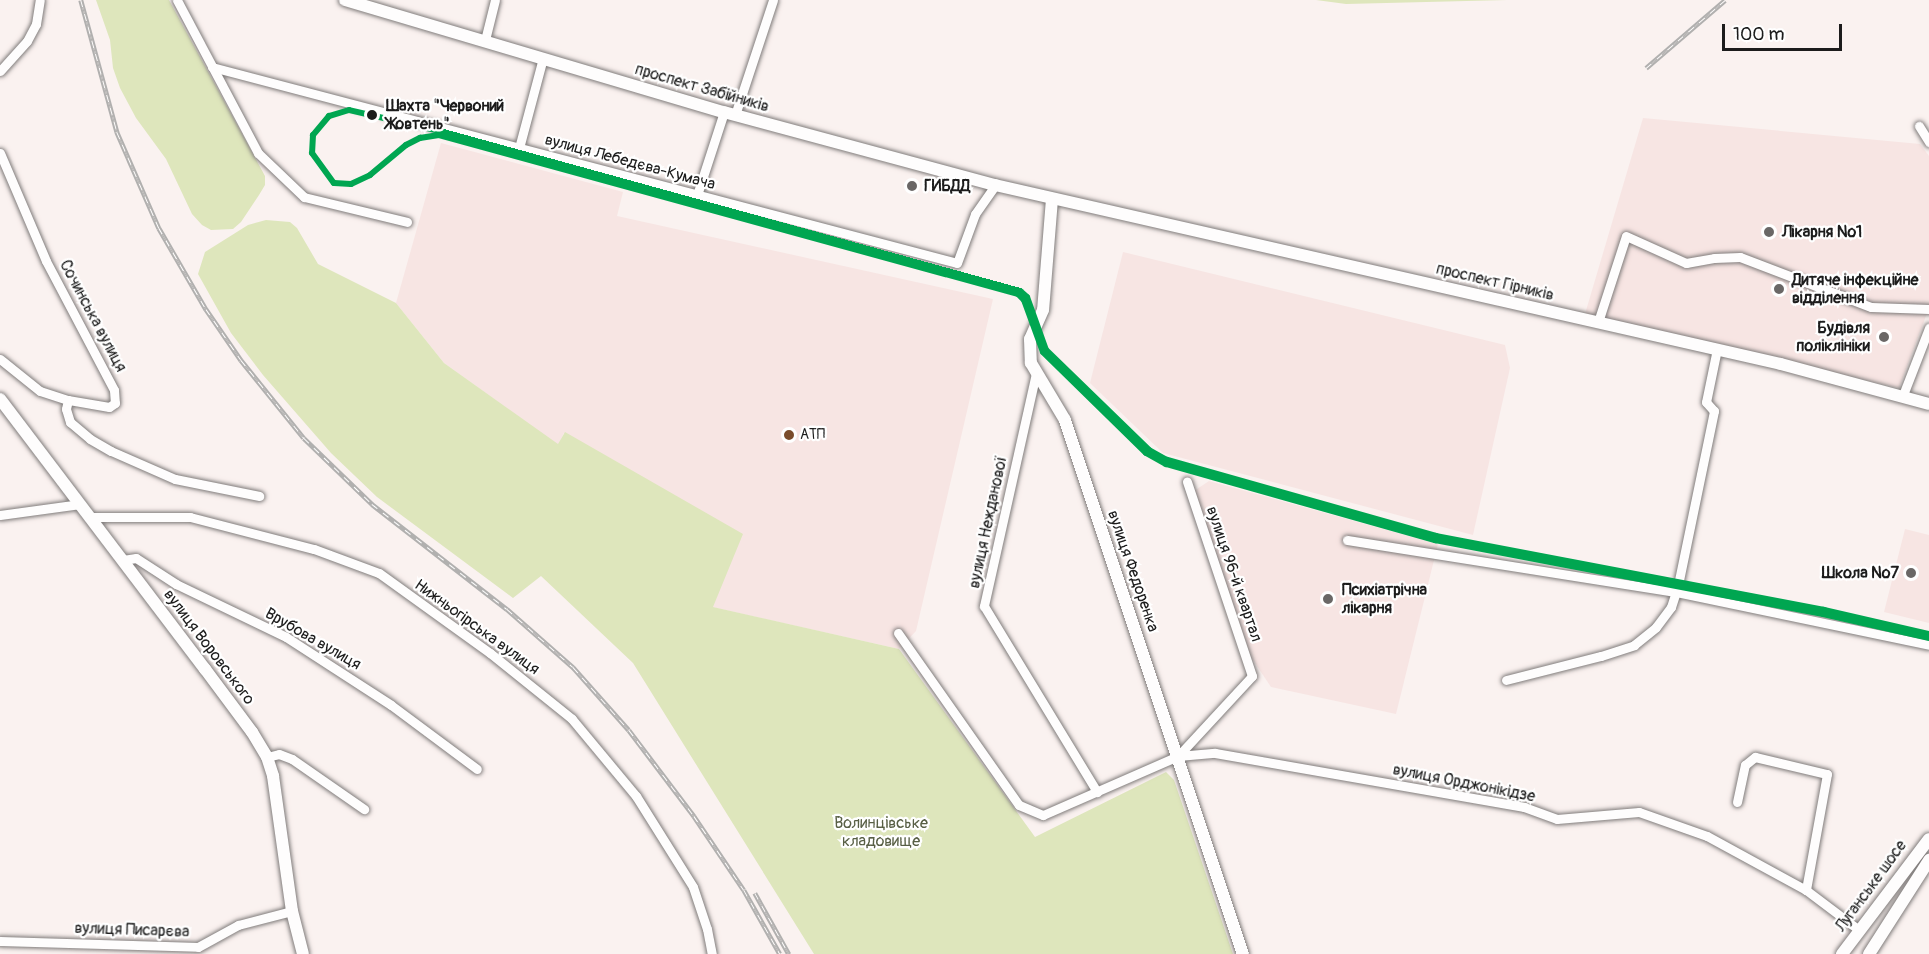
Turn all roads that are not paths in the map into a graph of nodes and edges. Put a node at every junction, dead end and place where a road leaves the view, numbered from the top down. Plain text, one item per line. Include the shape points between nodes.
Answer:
1 (40, 0) edge
2 (177, 0) edge
3 (345, 0) edge
4 (495, 0) edge
5 (773, 0) edge
6 (365, 3) edge
7 (485, 40) junction
8 (543, 58) junction
9 (212, 67) junction
10 (0, 71) edge
11 (729, 113) junction
12 (1919, 126) dead end
13 (1929, 142) edge
14 (519, 148) junction
15 (0, 153) edge
16 (995, 185) junction
17 (697, 195) junction
18 (1052, 199) junction
19 (407, 222) dead end
20 (1929, 309) edge
21 (1598, 322) junction
22 (1929, 328) edge
23 (1717, 349) junction
24 (0, 359) edge
25 (1036, 373) junction
26 (1903, 395) junction
27 (0, 399) edge
28 (68, 400) junction
29 (1929, 404) edge
30 (1187, 482) dead end
31 (259, 496) dead end
32 (80, 504) junction
33 (0, 515) edge
34 (90, 517) junction
35 (1347, 540) dead end
36 (123, 560) junction
37 (1676, 592) junction
38 (898, 633) dead end
39 (1929, 645) edge
40 (1506, 680) dead end
41 (1178, 756) junction
42 (267, 757) junction
43 (477, 769) dead end
44 (1097, 792) junction
45 (1737, 802) dead end
46 (364, 809) dead end
47 (1929, 839) edge
48 (1929, 861) edge
49 (1806, 890) junction
50 (292, 911) junction
51 (1859, 930) junction
52 (0, 941) edge
53 (303, 954) edge
54 (712, 954) edge
55 (1243, 954) edge
56 (1842, 954) edge
57 (1869, 954) edge

1 - 10 street via 36,24 27,40
2 - 9 street
3 - 6 main road, проспект Забійників
4 - 7 street
5 - 11 street
6 - 7 main road, проспект Забійників
7 - 8 main road, проспект Забійників
8 - 11 main road, проспект Забійників
8 - 14 street
9 - 14 street, вулиця Лебедєва-Кумача
9 - 19 street via 258,153 304,197
11 - 16 main road, проспект Забійників
11 - 17 street
12 - 13 street
14 - 17 street, вулиця Лебедєва-Кумача
15 - 28 street, Сочинська вулиця via 37,241 110,379 116,400 109,407
16 - 17 street, вулиця Лебедєва-Кумача via 975,214 957,262
16 - 18 main road, проспект Забійників
18 - 21 main road, проспект Гірників
18 - 25 main road, вулиця Федоренка via 1043,310 1030,339 1031,363
20 - 21 street via 1871,307 1740,257 1686,263 1626,236
21 - 23 main road, проспект Гірників
22 - 26 street
23 - 26 main road, проспект Гірників
23 - 37 street via 1707,402 1714,411
24 - 28 street via 40,391
25 - 41 main road, вулиця Федоренка via 1065,420
25 - 44 street, вулиця Нежданової via 984,606
26 - 29 main road, проспект Гірників
27 - 32 main road, вулиця Воровського
28 - 31 street via 68,416 75,428 111,451 175,479
30 - 41 street, вулиця 96-й квартал via 1252,676
32 - 33 street
32 - 34 main road, вулиця Воровського
34 - 36 main road, вулиця Воровського
34 - 54 street, Нижньогірська вулиця via 190,517 314,549 379,573 490,653 572,719 636,796 693,887
35 - 37 street
36 - 42 main road, вулиця Воровського
36 - 43 street, Врубова вулиця via 136,558 176,584 286,637 391,705
37 - 39 street
37 - 40 street via 1671,607 1656,627 1634,645
38 - 44 street via 1019,805 1043,816
41 - 44 street
41 - 49 street, вулиця Орджонікідзе via 1215,753 1524,807 1557,819 1639,812 1707,836
41 - 55 main road, вулиця Федоренка
42 - 46 street via 279,754 292,759
42 - 50 main road, вулиця Воровського
45 - 49 street via 1745,765 1755,757 1827,774
47 - 51 main road, Луганське шосе
48 - 57 main road, Луганське шосе
49 - 51 street, вулиця Орджонікідзе
50 - 52 street, вулиця Писарєва via 238,925 198,947
50 - 53 main road, вулиця Воровського
51 - 56 main road, Луганське шосе

